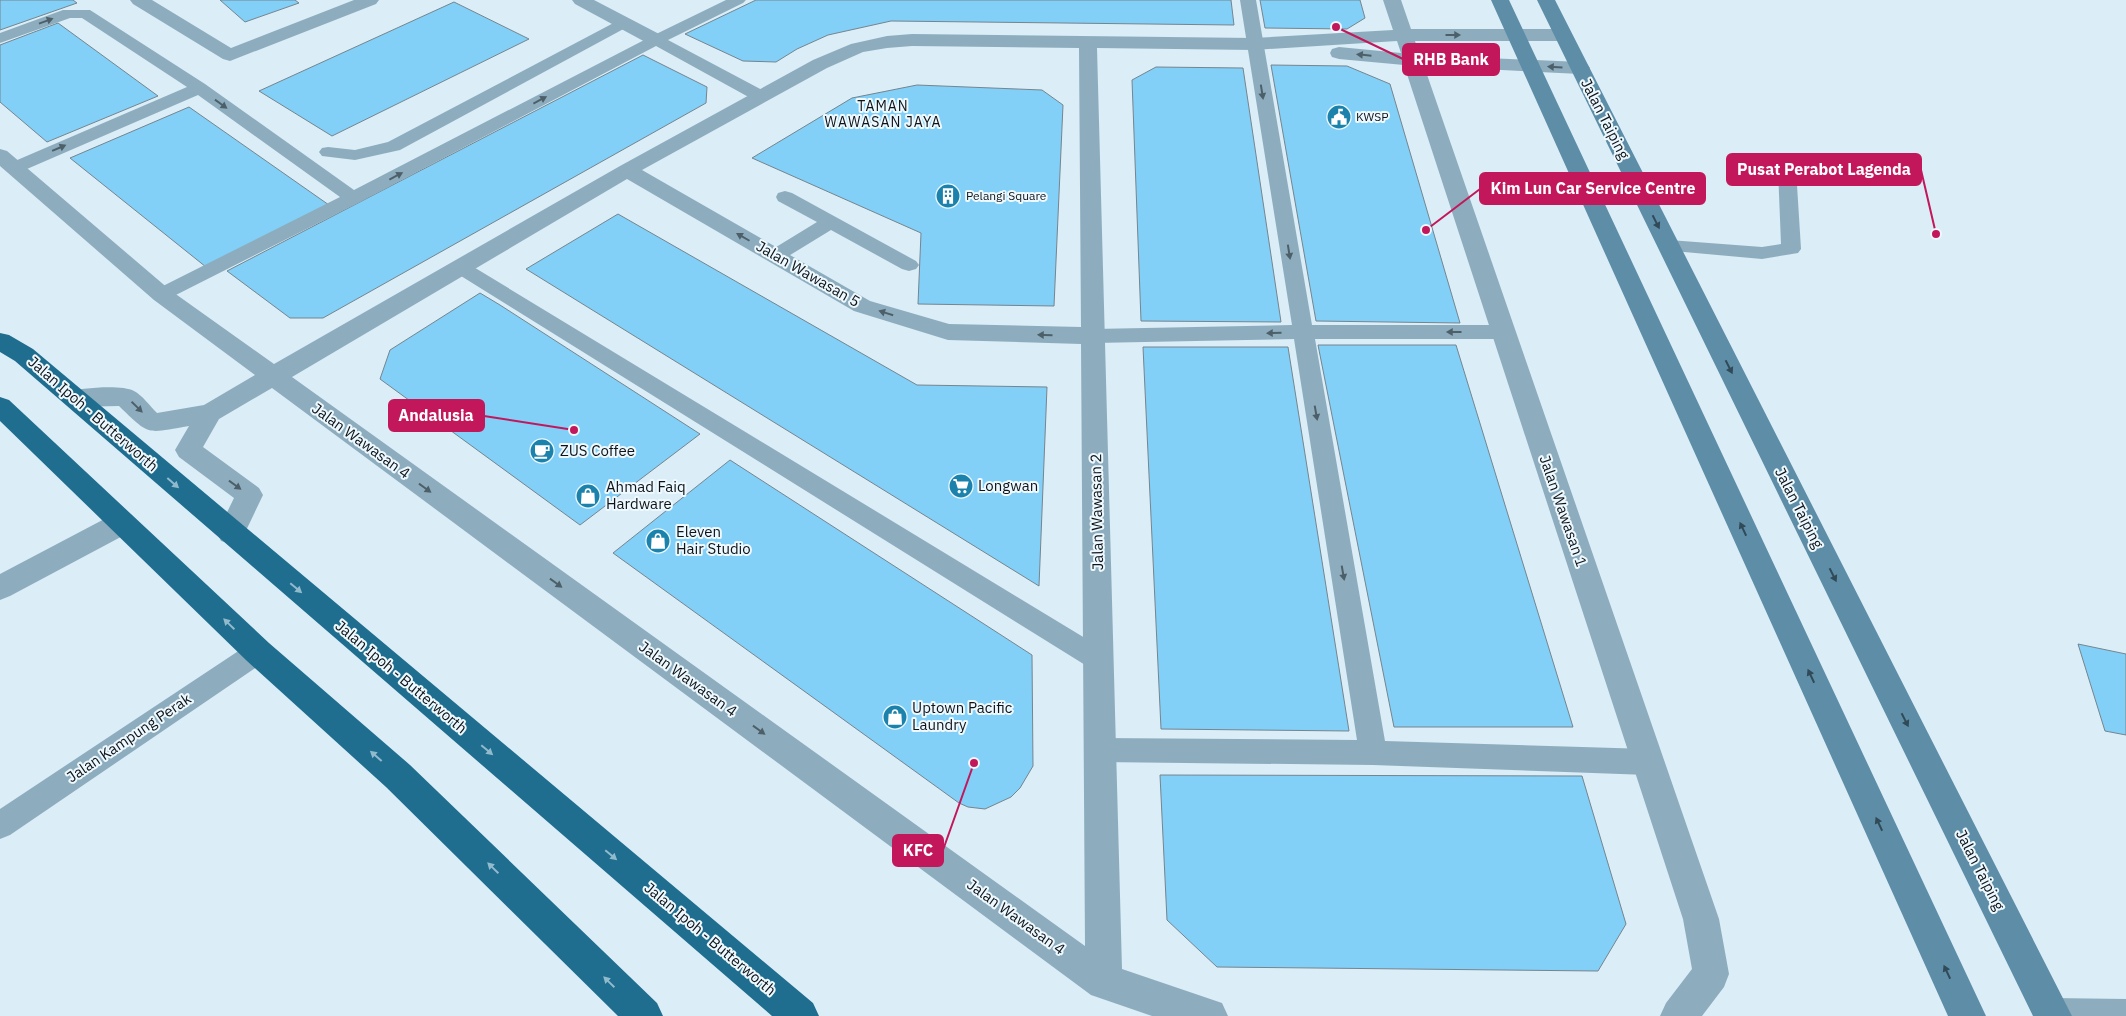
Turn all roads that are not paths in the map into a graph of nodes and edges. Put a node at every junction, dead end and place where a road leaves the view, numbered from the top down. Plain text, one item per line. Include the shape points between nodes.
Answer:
1 (139, 0) edge
2 (370, 0) edge
3 (581, 0) edge
4 (738, 0) edge
5 (1248, 0) edge
6 (1392, 0) edge
7 (1500, 0) edge
8 (1546, 0) edge
9 (623, 22) junction
10 (1516, 35) junction
11 (1563, 35) junction
12 (0, 38) edge
13 (656, 40) junction
14 (1088, 44) junction
15 (1254, 44) junction
16 (1408, 48) junction
17 (1530, 66) junction
18 (1580, 68) junction
19 (199, 88) junction
20 (760, 96) junction
21 (328, 152) dead end
22 (7, 162) edge
23 (1787, 169) dead end
24 (627, 170) junction
25 (785, 196) dead end
26 (353, 198) junction
27 (830, 222) junction
28 (1668, 246) junction
29 (775, 256) junction
30 (909, 265) dead end
31 (460, 267) junction
32 (162, 295) junction
33 (1302, 332) junction
34 (1502, 332) junction
35 (1094, 336) junction
36 (0, 341) edge
37 (272, 377) junction
38 (75, 398) junction
39 (0, 406) edge
40 (210, 413) junction
41 (122, 523) junction
42 (231, 533) junction
43 (0, 588) edge
44 (258, 652) junction
45 (1099, 660) junction
46 (1100, 750) junction
47 (1373, 753) junction
48 (1648, 762) junction
49 (0, 825) edge
50 (1104, 982) junction
51 (2126, 1014) edge
52 (2052, 1015) edge
53 (644, 1016) edge
54 (800, 1016) edge
55 (1208, 1016) edge
56 (1679, 1016) edge
57 (1967, 1016) edge

1 - 2 street via 230,54
3 - 9 street
4 - 13 lane
5 - 15 lane
6 - 16 street, Jalan Wawasan 1
7 - 10 main road
8 - 11 main road, Jalan Taiping
9 - 13 street
9 - 21 lane via 394,146 355,155
10 - 11 street
16 -> 10 street
10 - 17 main road
11 - 18 main road, Jalan Taiping
12 -> 19 lane via 68,13 85,13
13 - 20 lane
26 -> 13 lane
14 - 15 street
14 - 20 street via 887,42 858,48 820,64
14 - 35 street, Jalan Wawasan 2
16 -> 15 street
15 - 16 street
15 -> 33 lane
16 - 17 street
16 - 34 street, Jalan Wawasan 1
18 -> 17 street
57 -> 17 main road
18 -> 28 main road, Jalan Taiping
22 -> 19 lane
19 -> 26 lane
20 - 24 street
22 - 32 street, Jalan Wawasan 4
23 - 28 lane via 1791,249 1762,253
29 -> 24 street, Jalan Wawasan 5
24 - 31 street
25 - 27 lane
26 - 32 lane
27 - 29 lane
27 - 30 lane
28 -> 52 main road, Jalan Taiping
35 -> 29 street, Jalan Wawasan 5 via 948,332 862,306
31 - 37 street
31 - 45 lane
32 - 37 street, Jalan Wawasan 4
34 -> 33 lane
33 -> 35 lane
33 -> 47 lane
34 - 48 street, Jalan Wawasan 1
35 - 45 street, Jalan Wawasan 2
36 - 38 highway, Jalan Ipoh - Butterworth via 24,355
37 - 40 street
37 -> 50 street, Jalan Wawasan 4
38 -> 40 street via 126,397 152,423
38 -> 42 highway, Jalan Ipoh - Butterworth
39 - 41 highway
40 -> 42 street via 188,450 249,495
41 - 43 street
44 -> 41 highway
42 -> 54 highway, Jalan Ipoh - Butterworth
44 - 49 lane, Jalan Kampung Perak
53 -> 44 highway via 398,776
45 - 46 street, Jalan Wawasan 2
46 - 47 lane
46 - 50 street, Jalan Wawasan 2
47 - 48 lane
48 - 56 street, Jalan Wawasan 1 via 1701,919 1711,974
50 - 55 street, Jalan Wawasan 4
51 - 52 lane

